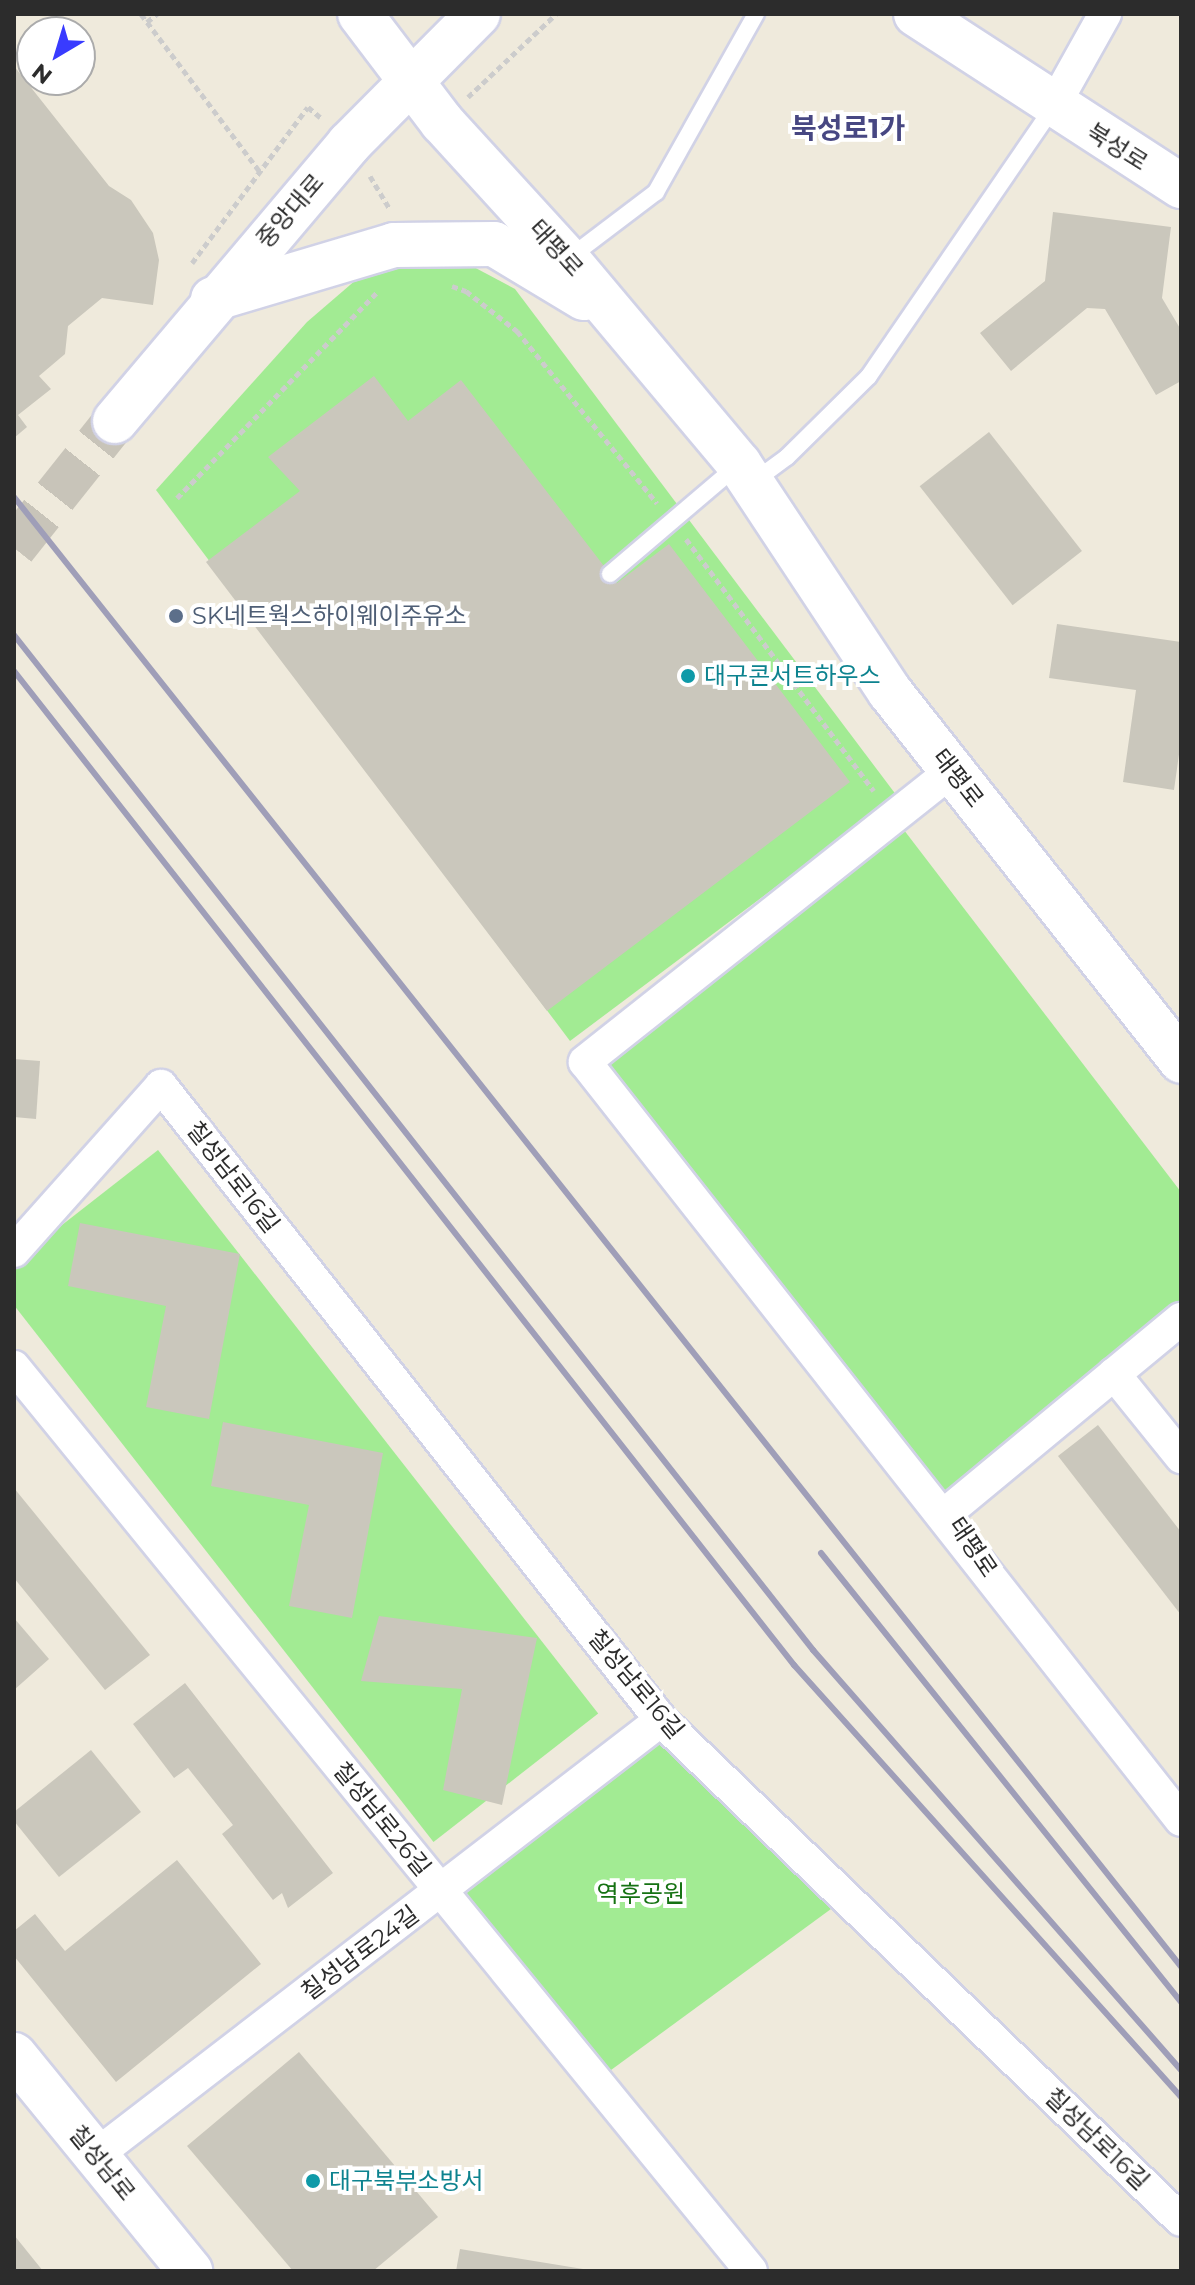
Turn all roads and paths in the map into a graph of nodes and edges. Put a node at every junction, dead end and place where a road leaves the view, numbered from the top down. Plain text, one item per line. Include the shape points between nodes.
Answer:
1 (141, 14) edge
2 (157, 14) edge
3 (360, 14) edge
4 (478, 14) edge
5 (556, 14) edge
6 (756, 14) edge
7 (916, 14) edge
8 (1105, 14) edge
9 (147, 22) junction
10 (410, 78) junction
11 (1053, 107) junction
12 (442, 122) junction
13 (261, 173) dead end
14 (1181, 186) edge
15 (567, 259) junction
16 (438, 282) dead end
17 (384, 286) dead end
18 (213, 299) junction
19 (617, 318) junction
20 (115, 421) tunnel mouth
21 (746, 474) junction
22 (177, 498) dead end
23 (672, 521) junction
24 (610, 574) dead end
25 (953, 770) junction
26 (894, 817) junction
27 (1181, 1061) edge
28 (14, 1251) edge
29 (1181, 1319) edge
30 (14, 1367) edge
31 (1114, 1374) junction
32 (1181, 1457) edge
33 (944, 1515) junction
34 (661, 1720) junction
35 (1181, 1820) edge
36 (441, 1891) junction
37 (14, 2055) edge
38 (96, 2155) junction
39 (1181, 2220) edge
40 (190, 2271) edge
41 (751, 2271) edge

1 - 9 path
2 - 9 path
3 - 10 main road, 태평로
4 - 10 main road, 중앙대로
5 - 12 path
6 - 15 lane via 656,192
7 - 11 main road, 북성로 via 958,32
8 - 11 street
9 - 13 path
10 - 12 main road, 태평로
10 - 18 main road, 중앙대로
11 - 14 main road, 북성로
11 - 21 lane via 869,376 787,457
12 - 15 main road, 태평로
15 - 19 main road, 태평로
16 - 23 path via 466,291 517,331
17 - 22 path
18 - 19 main road via 394,245 494,244
18 - 20 main road, 중앙대로
19 - 21 main road, 태평로
21 - 23 lane
21 - 25 main road, 태평로 via 890,692
23 - 24 lane
23 - 26 path
25 - 26 street
25 - 27 main road, 태평로
26 - 33 street via 585,1062
28 - 34 street, 칠성남로16길 via 161,1086
29 - 31 street, 태평로
30 - 36 street, 칠성남로26길
31 - 32 street
31 - 33 street, 태평로
33 - 35 street, 태평로
34 - 36 street, 칠성남로24길
34 - 39 street, 칠성남로16길
36 - 38 street, 칠성남로24길
36 - 41 street, 칠성남로26길
37 - 38 main road, 칠성남로
38 - 40 main road, 칠성남로

